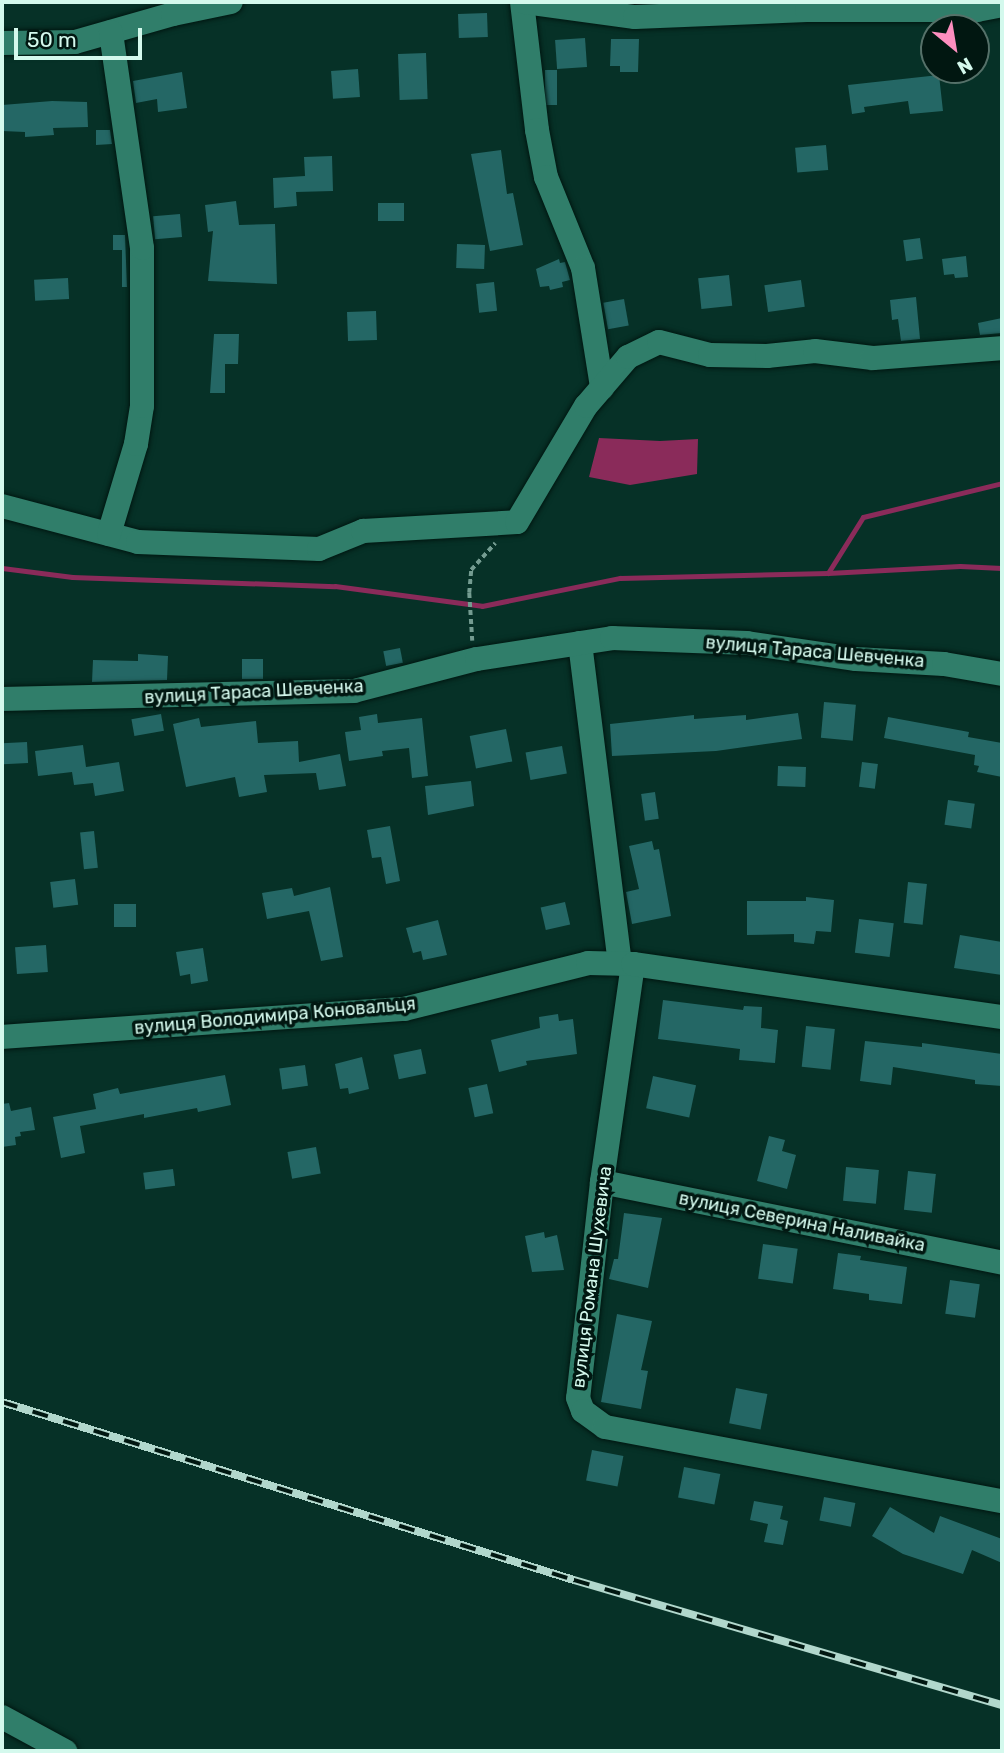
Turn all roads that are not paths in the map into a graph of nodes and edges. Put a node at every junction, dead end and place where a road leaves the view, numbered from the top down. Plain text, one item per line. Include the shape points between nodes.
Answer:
1 (231, 2) edge
2 (529, 2) edge
3 (1002, 5) edge
4 (111, 32) junction
5 (2, 43) edge
6 (1002, 348) edge
7 (602, 387) junction
8 (2, 506) edge
9 (109, 534) junction
10 (580, 643) junction
11 (1002, 674) edge
12 (2, 699) edge
13 (626, 964) junction
14 (1002, 1017) edge
15 (2, 1037) edge
16 (602, 1182) junction
17 (1002, 1262) edge
18 (1002, 1501) edge
19 (2, 1717) edge
20 (65, 1751) edge

1 - 4 street
2 - 3 street via 635,17 977,10
2 - 7 street via 537,130 546,177 583,268
4 - 5 street via 75,42
4 - 9 street via 142,248 142,406 136,444
6 - 7 street via 873,358 815,351 710,355 659,342 628,357
7 - 9 street via 517,522 363,531 319,549 138,542
8 - 9 street
10 - 11 street, вулиця Тараса Шевченка via 612,638 747,643
10 - 12 street, вулиця Тараса Шевченка via 466,663 355,691
10 - 13 street, вулиця Романа Шухевича
13 - 14 street, вулиця Володимира Коновальця
13 - 15 street, вулиця Володимира Коновальця via 588,963 404,1009
13 - 16 street, вулиця Романа Шухевича
16 - 17 street, вулиця Северина Наливайка
16 - 18 street, вулиця Романа Шухевича via 578,1398 583,1411 606,1427
19 - 20 street

